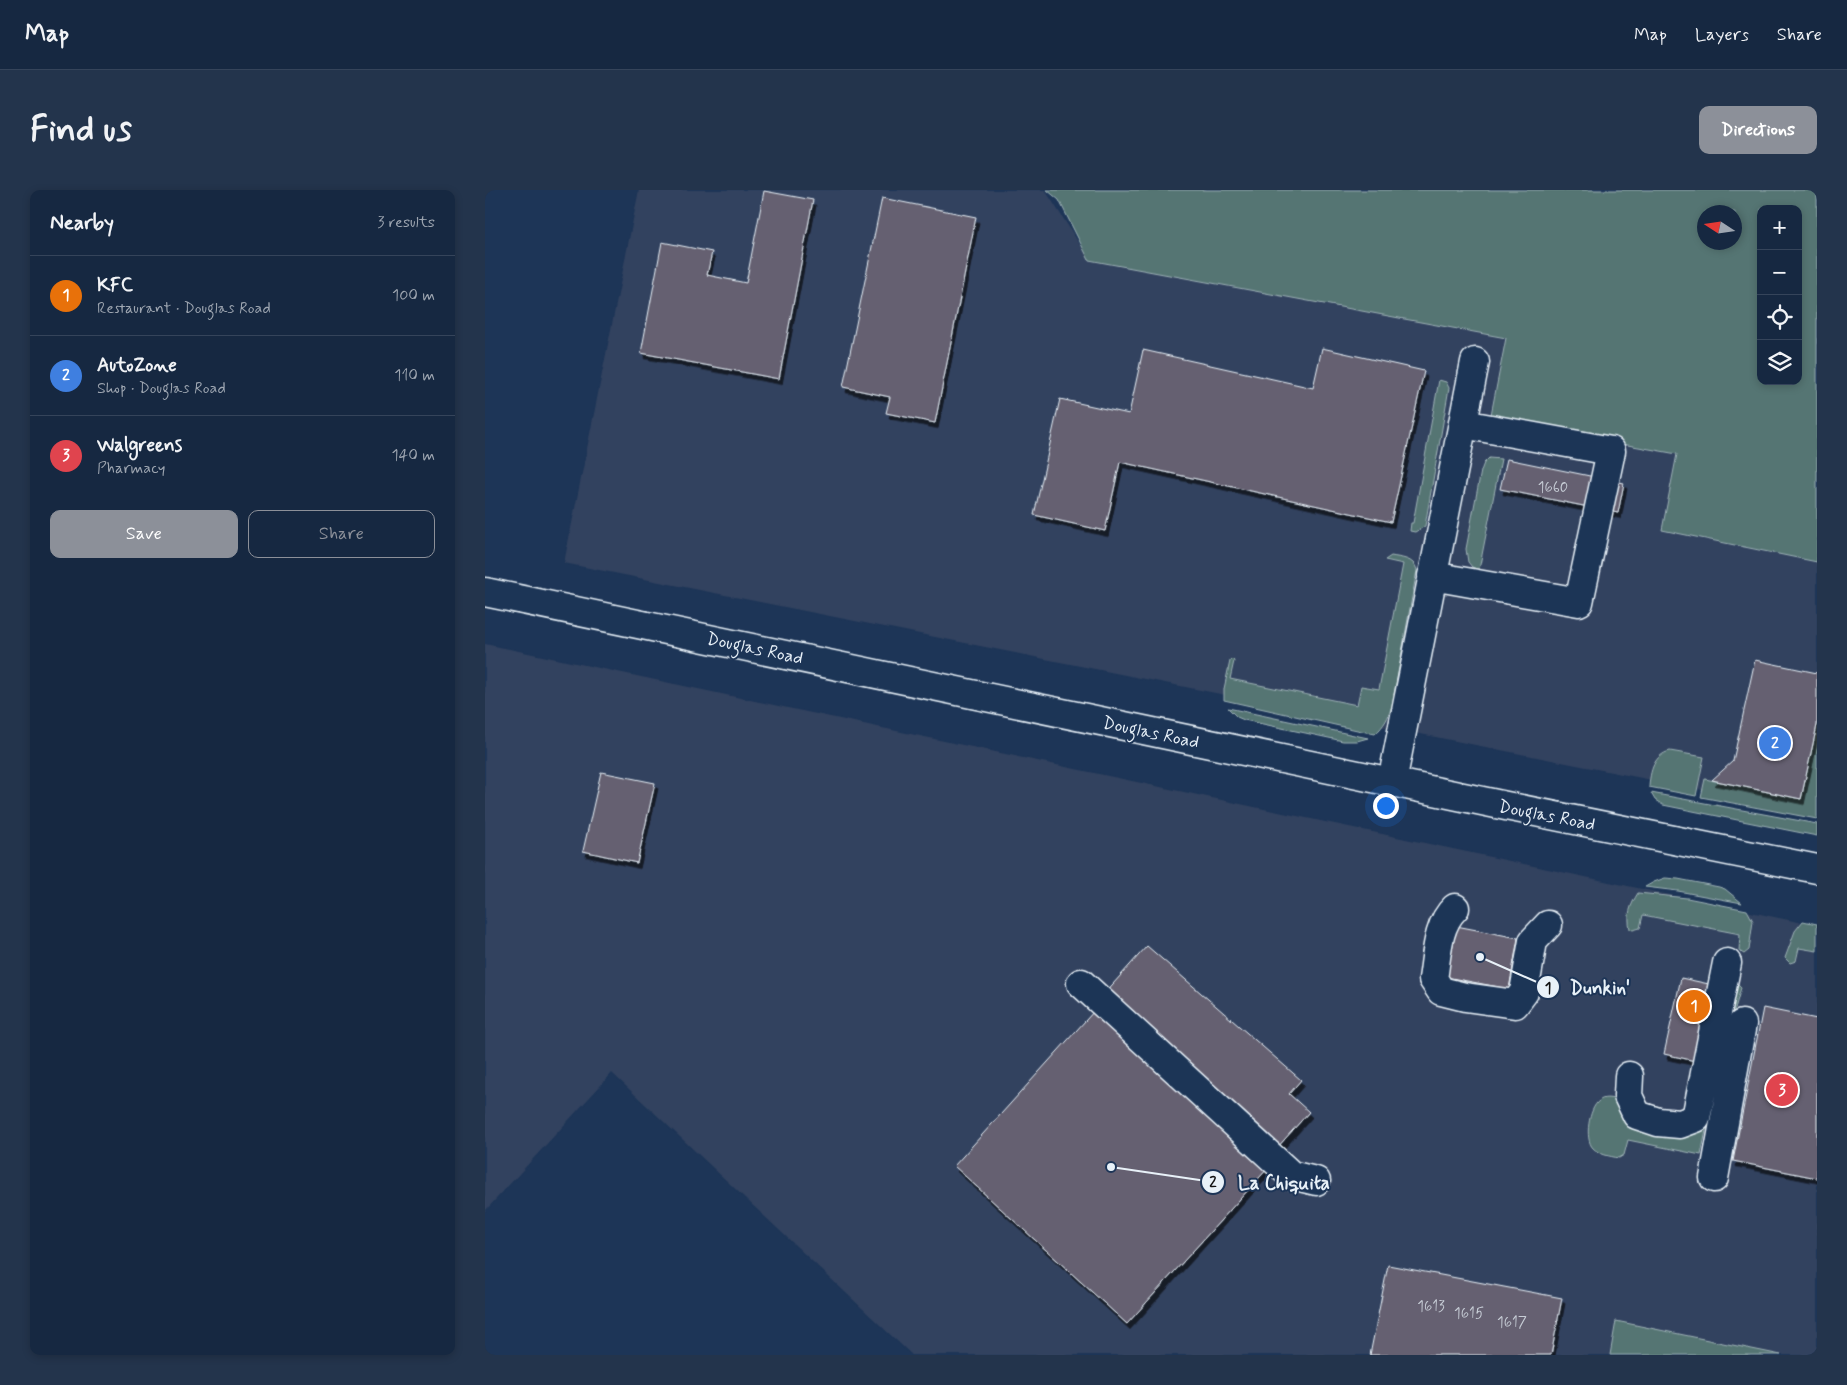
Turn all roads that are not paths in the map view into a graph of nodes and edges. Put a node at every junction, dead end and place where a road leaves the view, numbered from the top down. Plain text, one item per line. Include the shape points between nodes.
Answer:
1 (1475, 362) dead end
2 (1463, 424) junction
3 (1433, 576) junction
4 (485, 592) edge
5 (1392, 782) junction
6 (1817, 869) edge
7 (1455, 908) dead end
8 (1547, 926) dead end
9 (1727, 963) dead end
10 (1081, 983) dead end
11 (1742, 1024) dead end
12 (1629, 1076) dead end
13 (1714, 1178) dead end
14 (1316, 1181) dead end

1 - 2 street
2 - 3 street
2 - 3 street via 1611,451 1579,602
3 - 5 street
4 - 5 street, Douglas Road
5 - 6 street, Douglas Road
7 - 8 street via 1447,915 1442,928 1433,979 1441,991 1465,997 1515,1004 1524,992 1533,942
9 - 12 street via 1696,1118 1680,1124 1658,1122 1637,1115 1628,1096
10 - 14 street via 1291,1175
11 - 13 street

